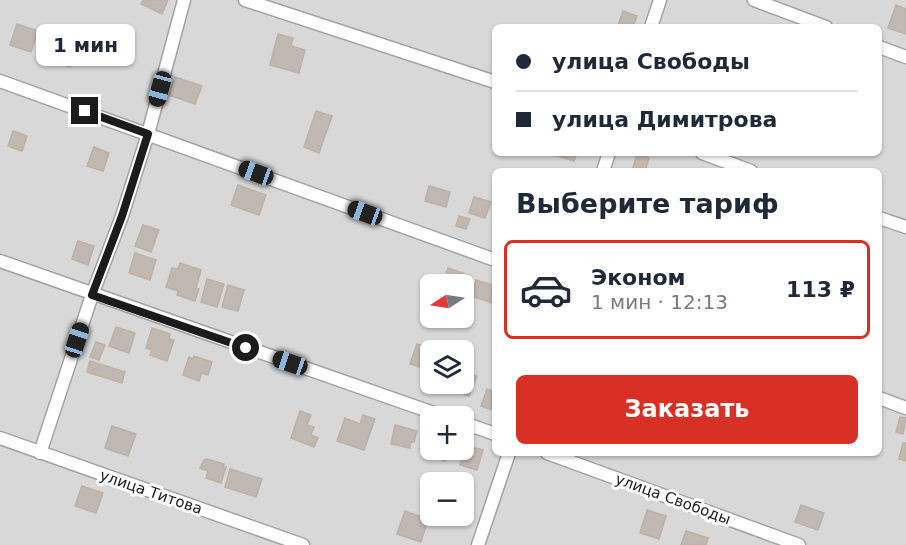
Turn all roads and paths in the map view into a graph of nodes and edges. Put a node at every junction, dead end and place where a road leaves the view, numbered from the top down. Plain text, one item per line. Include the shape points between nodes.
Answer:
1 (184, 0) edge
2 (245, 0) edge
3 (660, 0) edge
4 (754, 0) edge
5 (652, 24) edge
6 (818, 24) edge
7 (882, 48) edge
8 (906, 57) edge
9 (0, 81) edge
10 (492, 81) edge
11 (148, 134) junction
12 (710, 156) edge
13 (743, 168) edge
14 (882, 219) edge
15 (906, 228) edge
16 (492, 259) edge
17 (0, 261) edge
18 (92, 295) junction
19 (882, 399) edge
20 (420, 408) edge
21 (906, 408) edge
22 (474, 427) edge
23 (492, 433) edge
24 (0, 438) edge
25 (40, 453) junction
26 (508, 456) edge
27 (555, 456) edge
28 (303, 545) edge
29 (478, 545) edge
30 (799, 545) edge

1 - 11 street
2 - 10 street
3 - 5 street
4 - 6 street
7 - 8 street
9 - 11 street
11 - 16 street
11 - 18 street
12 - 13 street
14 - 15 street
17 - 18 street
18 - 20 street
18 - 25 street
19 - 21 street
22 - 23 street
24 - 25 street, улица Титова
25 - 28 street, улица Титова
26 - 29 street
27 - 30 street, улица Свободы

